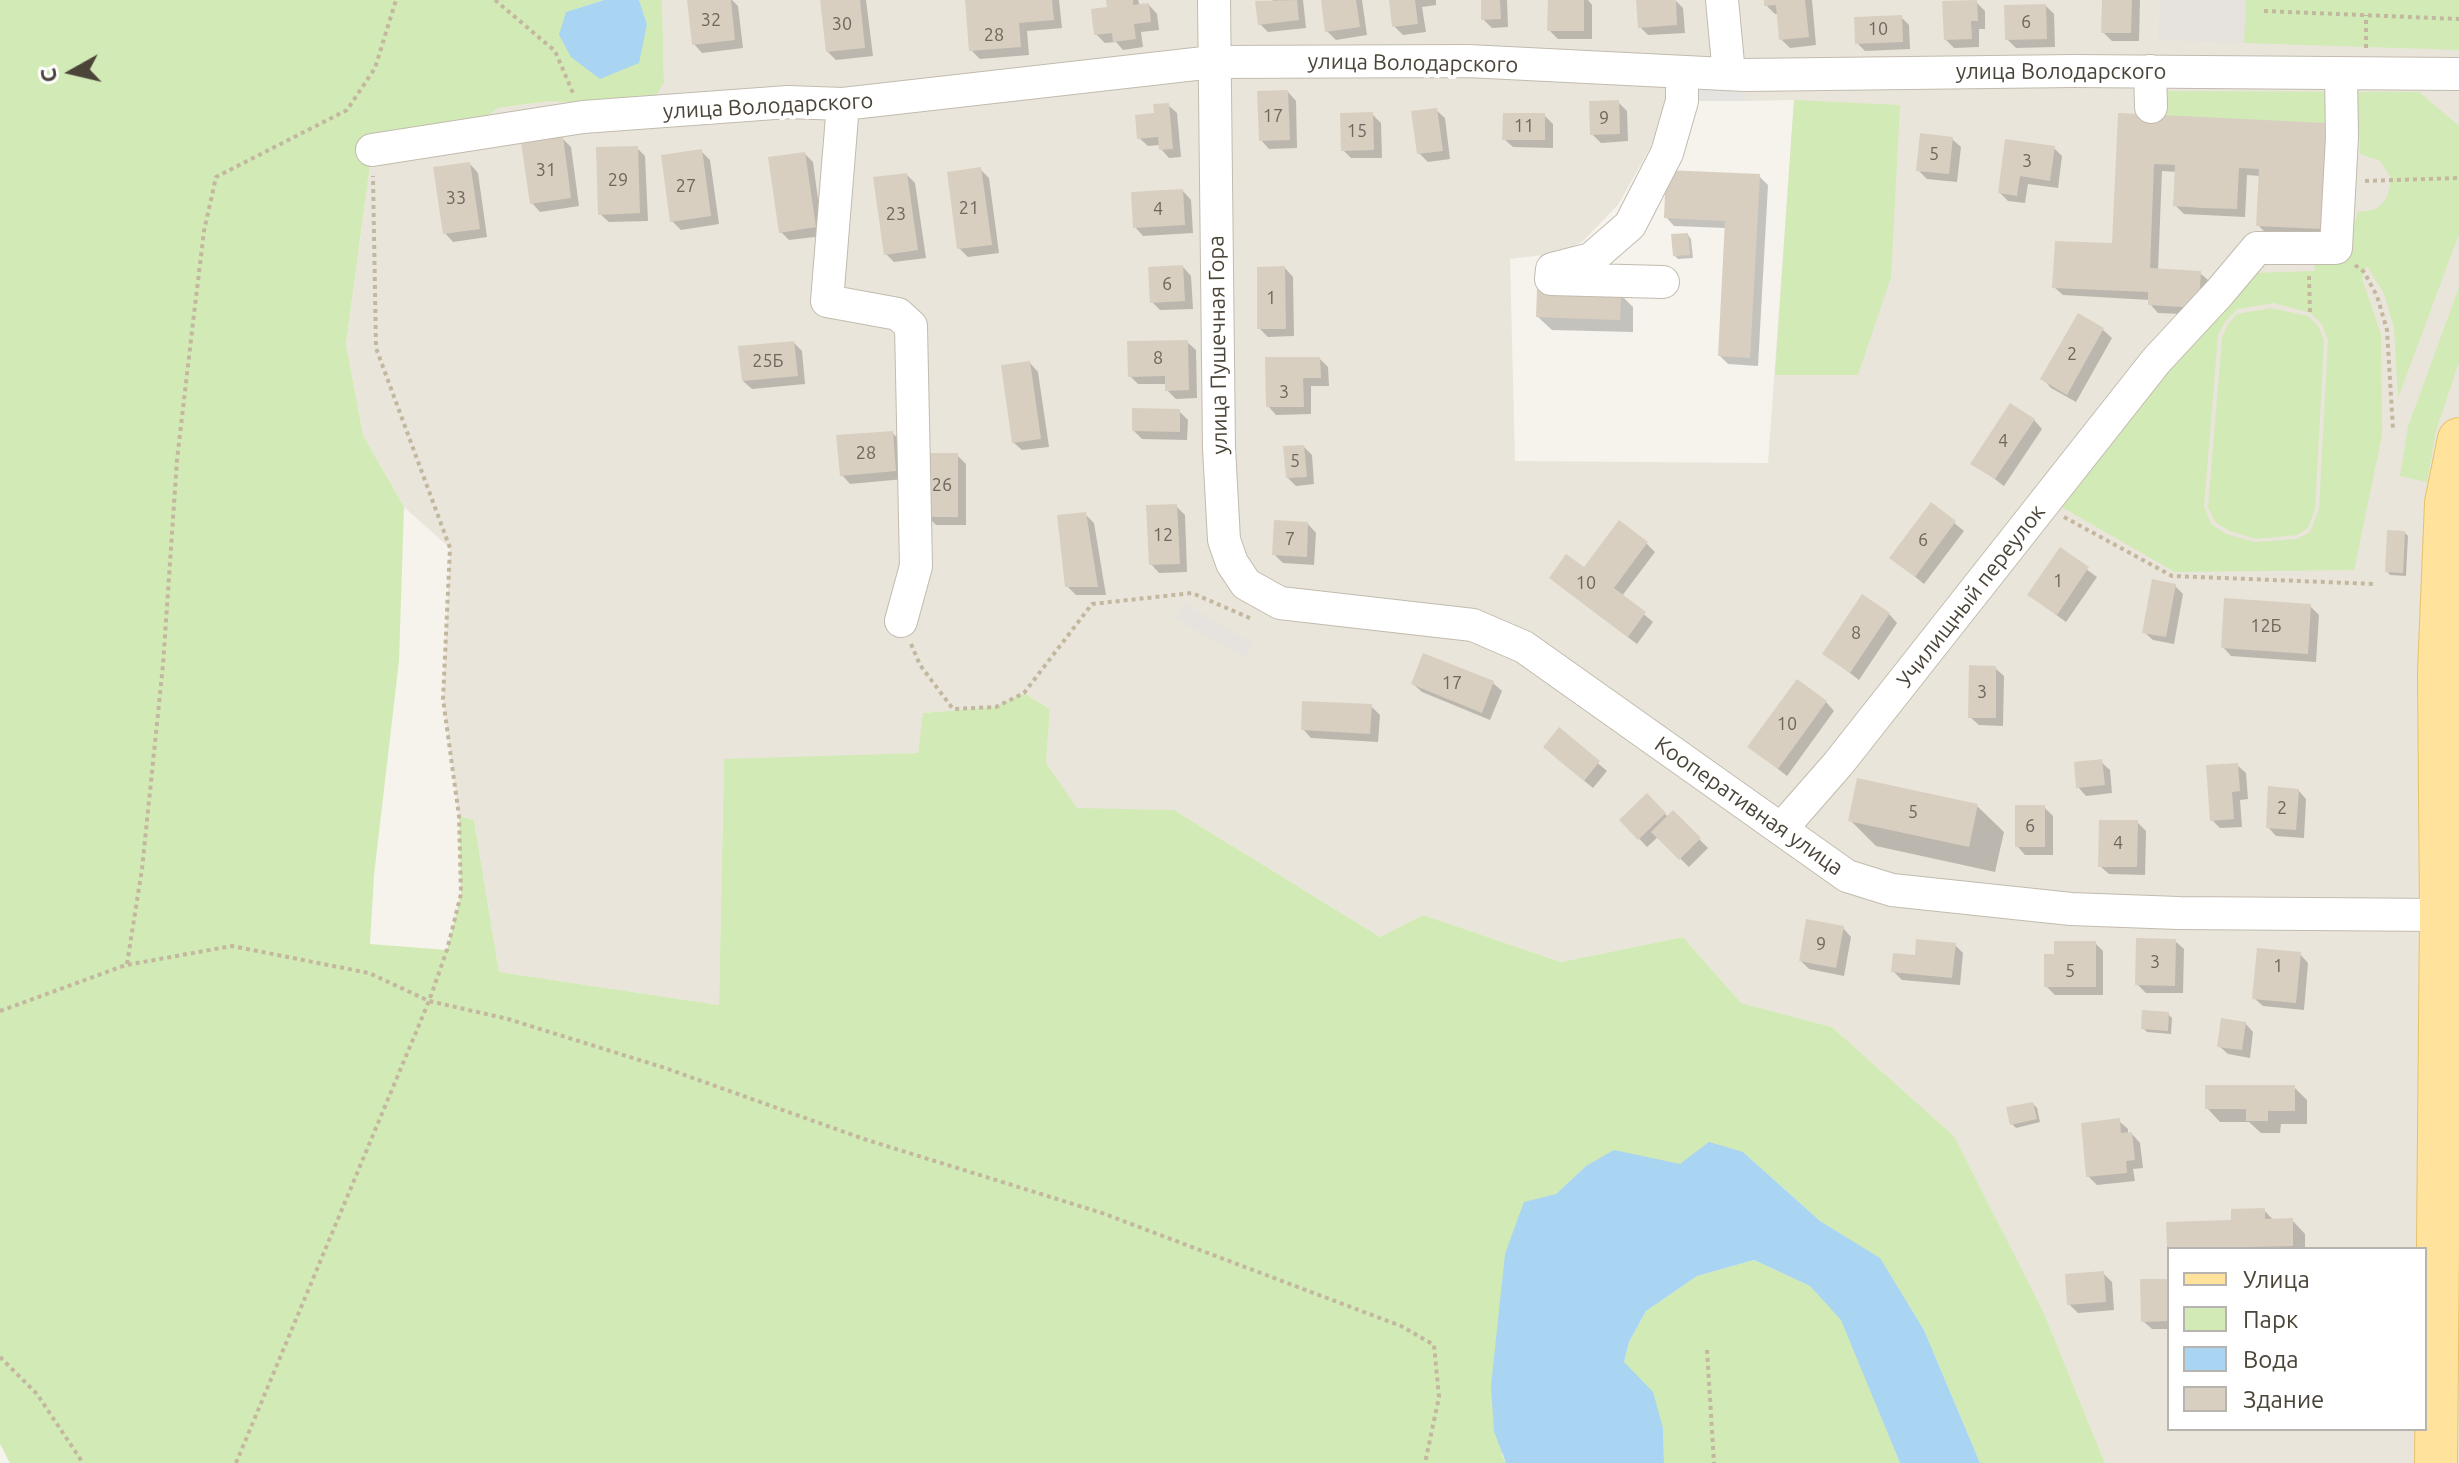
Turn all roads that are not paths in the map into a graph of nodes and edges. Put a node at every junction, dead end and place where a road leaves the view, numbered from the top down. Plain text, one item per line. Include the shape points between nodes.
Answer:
1 (1214, 0) edge
2 (1722, 0) edge
3 (1213, 62) junction
4 (2353, 65) junction
5 (2150, 71) junction
6 (1682, 73) junction
7 (1729, 74) junction
8 (2459, 74) edge
9 (843, 104) junction
10 (2151, 107) dead end
11 (372, 150) road end
12 (1663, 282) dead end
13 (2459, 439) edge
14 (1280, 603) joint
15 (901, 621) road end
16 (2449, 755) edge
17 (1782, 828) junction
18 (2441, 915) junction
19 (2449, 1208) edge
20 (2436, 1463) edge

1 - 3 street, улица Пушечная Гора
2 - 7 street
3 - 6 street, улица Володарского via 1468,61
3 - 9 street, улица Володарского
3 - 14 street, улица Пушечная Гора via 1224,540 1246,584
4 - 5 street, улица Володарского
4 - 8 street, улица Володарского
4 - 17 street, Училищный переулок via 2339,181 2322,248 2257,248 2156,361
5 - 7 street, улица Володарского
5 - 10 street
6 - 7 street, улица Володарского
6 - 12 street via 1682,101 1667,153 1630,225 1591,259 1552,269 1551,279
9 - 11 street, улица Володарского via 788,102 583,117
9 - 15 street via 827,301 898,314 911,326 916,566
13 - 16 main road via 2446,503 2439,673
14 - 17 street, Кооперативная улица via 1473,625 1524,647
16 - 18 main road
17 - 18 street, Кооперативная улица via 1847,876 1928,895 2163,913
18 - 19 main road
19 - 20 main road

